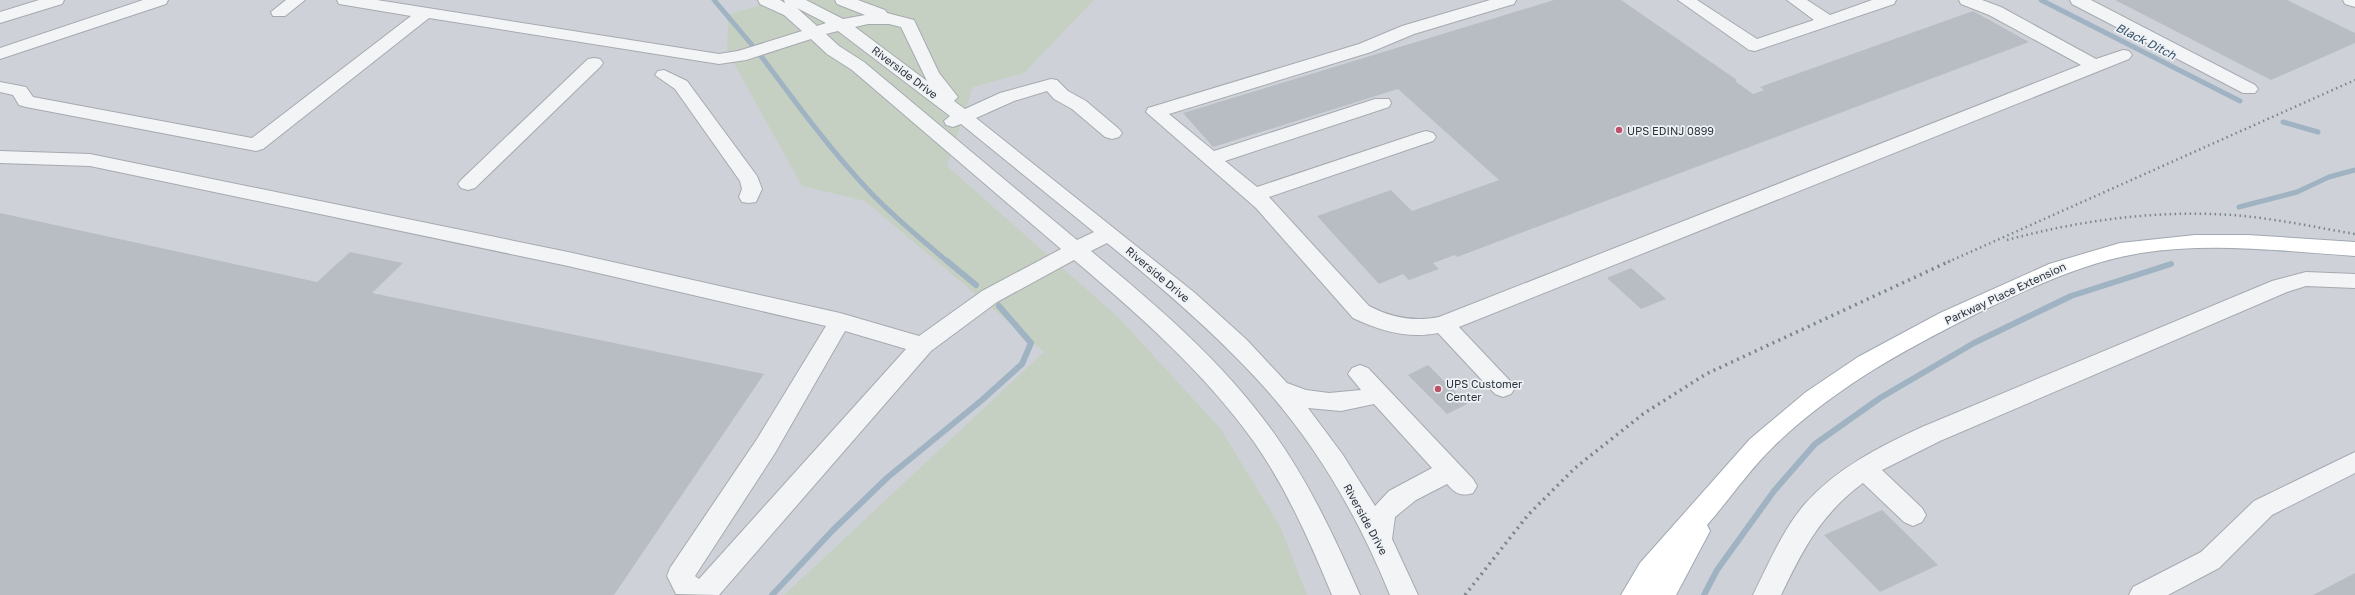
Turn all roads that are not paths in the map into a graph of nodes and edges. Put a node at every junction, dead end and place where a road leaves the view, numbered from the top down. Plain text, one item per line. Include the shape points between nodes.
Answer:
1 (56, 0) edge
2 (160, 0) edge
3 (297, 0) edge
4 (345, 0) edge
5 (766, 0) edge
6 (792, 0) edge
7 (843, 0) edge
8 (1508, 0) edge
9 (1686, 0) edge
10 (1795, 0) edge
11 (1888, 0) edge
12 (1967, 0) edge
13 (2078, 0) edge
14 (2351, 0) edge
15 (2355, 2) edge
16 (279, 12) dead end
17 (425, 13) junction
18 (886, 16) junction
19 (0, 18) edge
20 (1828, 21) junction
21 (842, 27) junction
22 (813, 30) junction
23 (785, 42) junction
24 (833, 50) junction
25 (0, 54) edge
26 (2123, 55) dead end
27 (594, 63) dead end
28 (858, 66) junction
29 (2095, 66) junction
30 (664, 75) dead end
31 (0, 87) edge
32 (2249, 89) dead end
33 (1382, 103) dead end
34 (965, 116) junction
35 (934, 130) junction
36 (1112, 133) dead end
37 (1426, 137) dead end
38 (0, 157) edge
39 (1210, 159) junction
40 (468, 184) dead end
41 (1254, 195) junction
42 (749, 197) dead end
43 (1109, 233) junction
44 (2355, 249) edge
45 (1076, 250) junction
46 (2355, 281) edge
47 (840, 321) junction
48 (1444, 324) junction
49 (923, 345) junction
50 (1360, 374) dead end
51 (1503, 388) dead end
52 (1280, 390) junction
53 (1378, 393) junction
54 (2355, 462) edge
55 (1864, 469) junction
56 (1715, 498) junction
57 (1913, 515) dead end
58 (1379, 540) junction
59 (703, 594) edge
60 (1346, 595) edge
61 (1404, 595) edge
62 (1635, 595) edge
63 (1662, 595) edge
64 (1767, 595) edge
65 (2143, 595) edge

1 - 19 street
2 - 25 street
3 - 16 street
4 - 17 street
5 - 22 street via 790,11
6 - 21 street, Riverside Drive
7 - 18 street
8 - 39 street via 1408,30 1365,48 1155,112
9 - 20 street via 1755,46
10 - 20 street
11 - 20 street
12 - 29 street via 1995,11
13 - 32 street
14 - 15 street
17 - 23 street via 712,59 737,57
17 - 31 street via 256,145 26,101 20,91
18 - 21 street
18 - 34 street via 898,18 908,24 931,74
21 - 22 street
21 - 28 street via 846,48
21 - 34 street, Riverside Drive
22 - 23 street
22 - 24 street
23 - 24 street via 810,41
24 - 28 street
26 - 29 street
27 - 40 street
28 - 35 street
29 - 48 street
30 - 42 street via 681,85 750,180 752,188
33 - 39 street
34 - 35 street
34 - 36 street via 1007,97 1051,84 1061,95 1079,105
34 - 43 street, Riverside Drive
35 - 45 street
37 - 41 street
38 - 47 street via 90,160 560,257
39 - 41 street
41 - 48 street via 1361,312 1378,321 1396,326 1425,327
43 - 45 street
43 - 52 street, Riverside Drive via 1219,327
44 - 56 main road, Parkway Place Extension via 2256,242 2185,242 2126,248 2070,263 2028,280 1904,340 1858,367 1817,396 1765,440
45 - 49 street via 984,299
45 - 60 street via 1179,340 1248,416 1287,474 1306,508
46 - 55 street via 2306,279 2267,290 1931,434
47 - 49 street
47 - 59 street via 766,446 680,576 686,586
48 - 51 street
49 - 59 street
50 - 53 street
52 - 53 street via 1321,403 1364,398
52 - 58 street, Riverside Drive via 1330,458
53 - 58 street via 1457,478 1404,496 1387,509 1382,519
54 - 65 street via 2263,508 2210,560
55 - 57 street
55 - 64 street via 1814,512 1793,544
56 - 62 main road, Parkway Place Extension via 1649,571
56 - 63 main road, Parkway Place Extension
58 - 61 street, Riverside Drive

